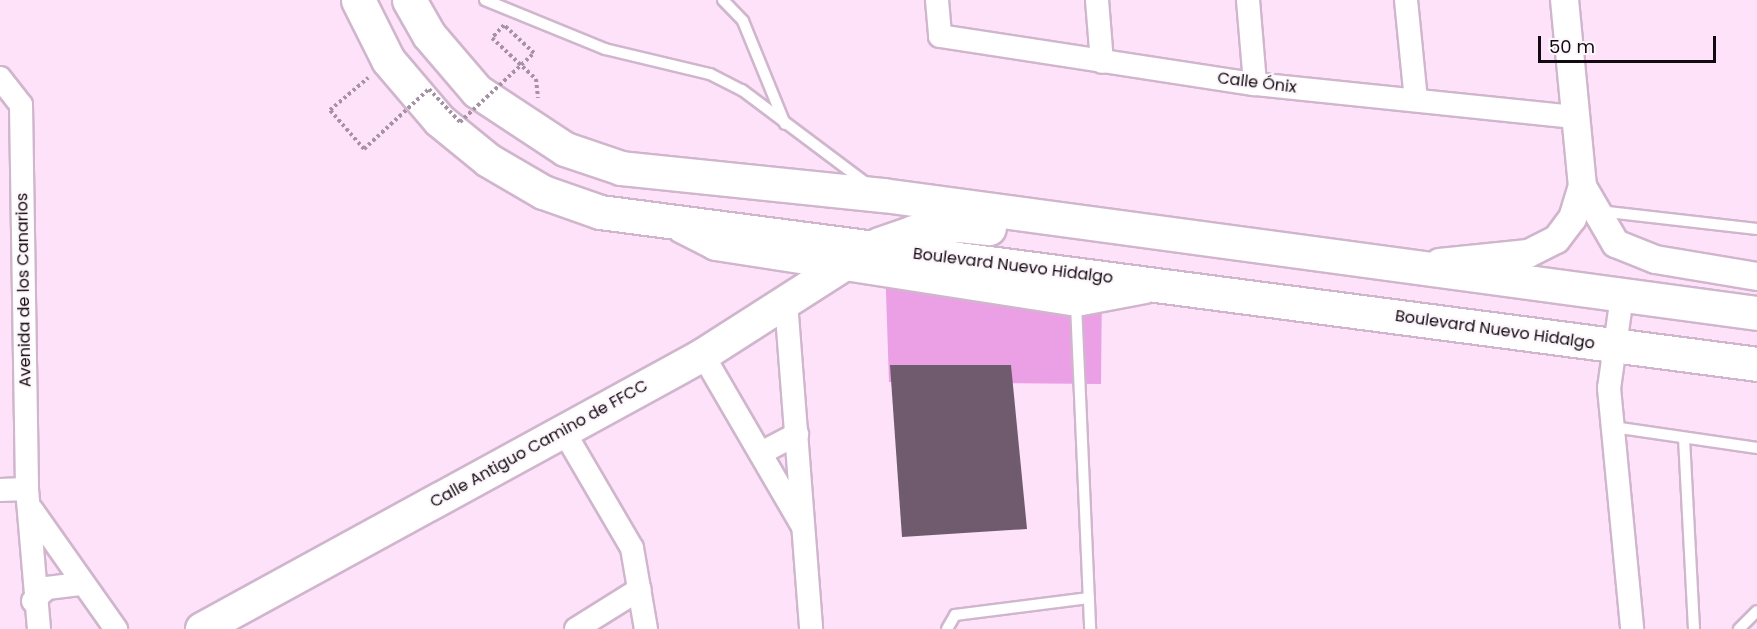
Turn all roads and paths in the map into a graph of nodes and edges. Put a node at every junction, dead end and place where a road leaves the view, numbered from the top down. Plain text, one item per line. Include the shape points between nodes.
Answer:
1 (358, 0) edge
2 (409, 0) edge
3 (485, 0) edge
4 (723, 0) edge
5 (938, 0) edge
6 (1097, 0) edge
7 (1248, 0) edge
8 (1406, 0) edge
9 (1564, 0) edge
10 (388, 60) junction
11 (1102, 62) junction
12 (0, 78) edge
13 (536, 79) dead end
14 (1255, 84) junction
15 (1416, 100) junction
16 (1575, 117) junction
17 (785, 124) junction
18 (1582, 186) junction
19 (883, 195) junction
20 (1595, 211) junction
21 (677, 223) junction
22 (1110, 228) junction
23 (1757, 229) edge
24 (870, 248) junction
25 (780, 255) junction
26 (842, 266) junction
27 (1390, 266) junction
28 (897, 274) junction
29 (1757, 276) edge
30 (1158, 284) junction
31 (1757, 292) edge
32 (1622, 296) junction
33 (1076, 300) junction
34 (786, 302) junction
35 (1757, 313) edge
36 (1615, 347) junction
37 (703, 355) junction
38 (1757, 364) edge
39 (1612, 426) junction
40 (563, 430) junction
41 (797, 434) junction
42 (1683, 438) junction
43 (1757, 448) edge
44 (761, 453) junction
45 (0, 490) edge
46 (29, 499) junction
47 (806, 531) junction
48 (80, 584) junction
49 (640, 589) junction
50 (1089, 598) junction
51 (33, 601) junction
52 (1757, 611) edge
53 (39, 629) edge
54 (116, 629) edge
55 (202, 629) edge
56 (576, 629) edge
57 (646, 629) edge
58 (811, 629) edge
59 (947, 629) edge
60 (1090, 629) edge
61 (1632, 629) edge
62 (1694, 629) edge
63 (1739, 629) edge

1 - 10 main road, Boulevard Nuevo Hidalgo
2 - 19 main road via 429,35 477,91 565,149 621,168
3 - 17 lane via 605,49 710,74 741,90
4 - 17 lane via 743,21
5 - 11 street, Calle Ónix via 940,36
6 - 11 street
7 - 14 street
8 - 15 street
9 - 16 street
10 - 13 path, bridge via 330,110 364,149 429,89 460,122 534,53 504,25 492,38
10 - 21 main road, Boulevard Nuevo Hidalgo via 440,120 488,160 543,192 600,212
11 - 14 street, Calle Ónix
12 - 46 street, Avenida de los Canarios via 21,105
14 - 15 street, Calle Ónix
15 - 16 street, Calle Ónix
16 - 18 street
17 - 19 lane
18 - 20 street
18 - 27 street via 1572,218 1556,239 1528,253
19 - 22 main road
20 - 23 lane
20 - 29 street via 1615,243 1655,259
21 - 24 main road, Boulevard Nuevo Hidalgo
21 - 25 main road via 716,244
22 - 24 main road via 1043,233 959,225 913,232
22 - 27 main road
24 - 26 main road, Calle Antiguo Camino de FFCC
24 - 30 main road, Boulevard Nuevo Hidalgo
25 - 26 main road
25 - 34 main road via 791,286
26 - 28 main road
26 - 34 main road, Calle Antiguo Camino de FFCC
27 - 32 main road
28 - 33 main road
28 - 34 main road
30 - 33 main road
30 - 36 main road, Boulevard Nuevo Hidalgo
31 - 32 main road via 1666,280 1642,283
32 - 35 main road
32 - 36 street
33 - 50 lane
34 - 37 main road, Calle Antiguo Camino de FFCC
34 - 41 street
36 - 38 main road, Boulevard Nuevo Hidalgo
36 - 39 street via 1609,388
37 - 40 main road, Calle Antiguo Camino de FFCC
37 - 44 street
39 - 42 lane
39 - 61 street
40 - 49 street via 632,548
40 - 55 main road, Calle Antiguo Camino de FFCC
41 - 44 street
41 - 47 street
42 - 43 lane
42 - 62 lane
44 - 47 street
45 - 46 street
46 - 48 street
46 - 51 street, Avenida de los Canarios
47 - 58 street
48 - 51 street via 47,588
48 - 54 street
49 - 56 street
49 - 57 street
50 - 59 lane via 955,615
50 - 60 lane
51 - 53 street, Avenida de los Canarios
52 - 63 lane

